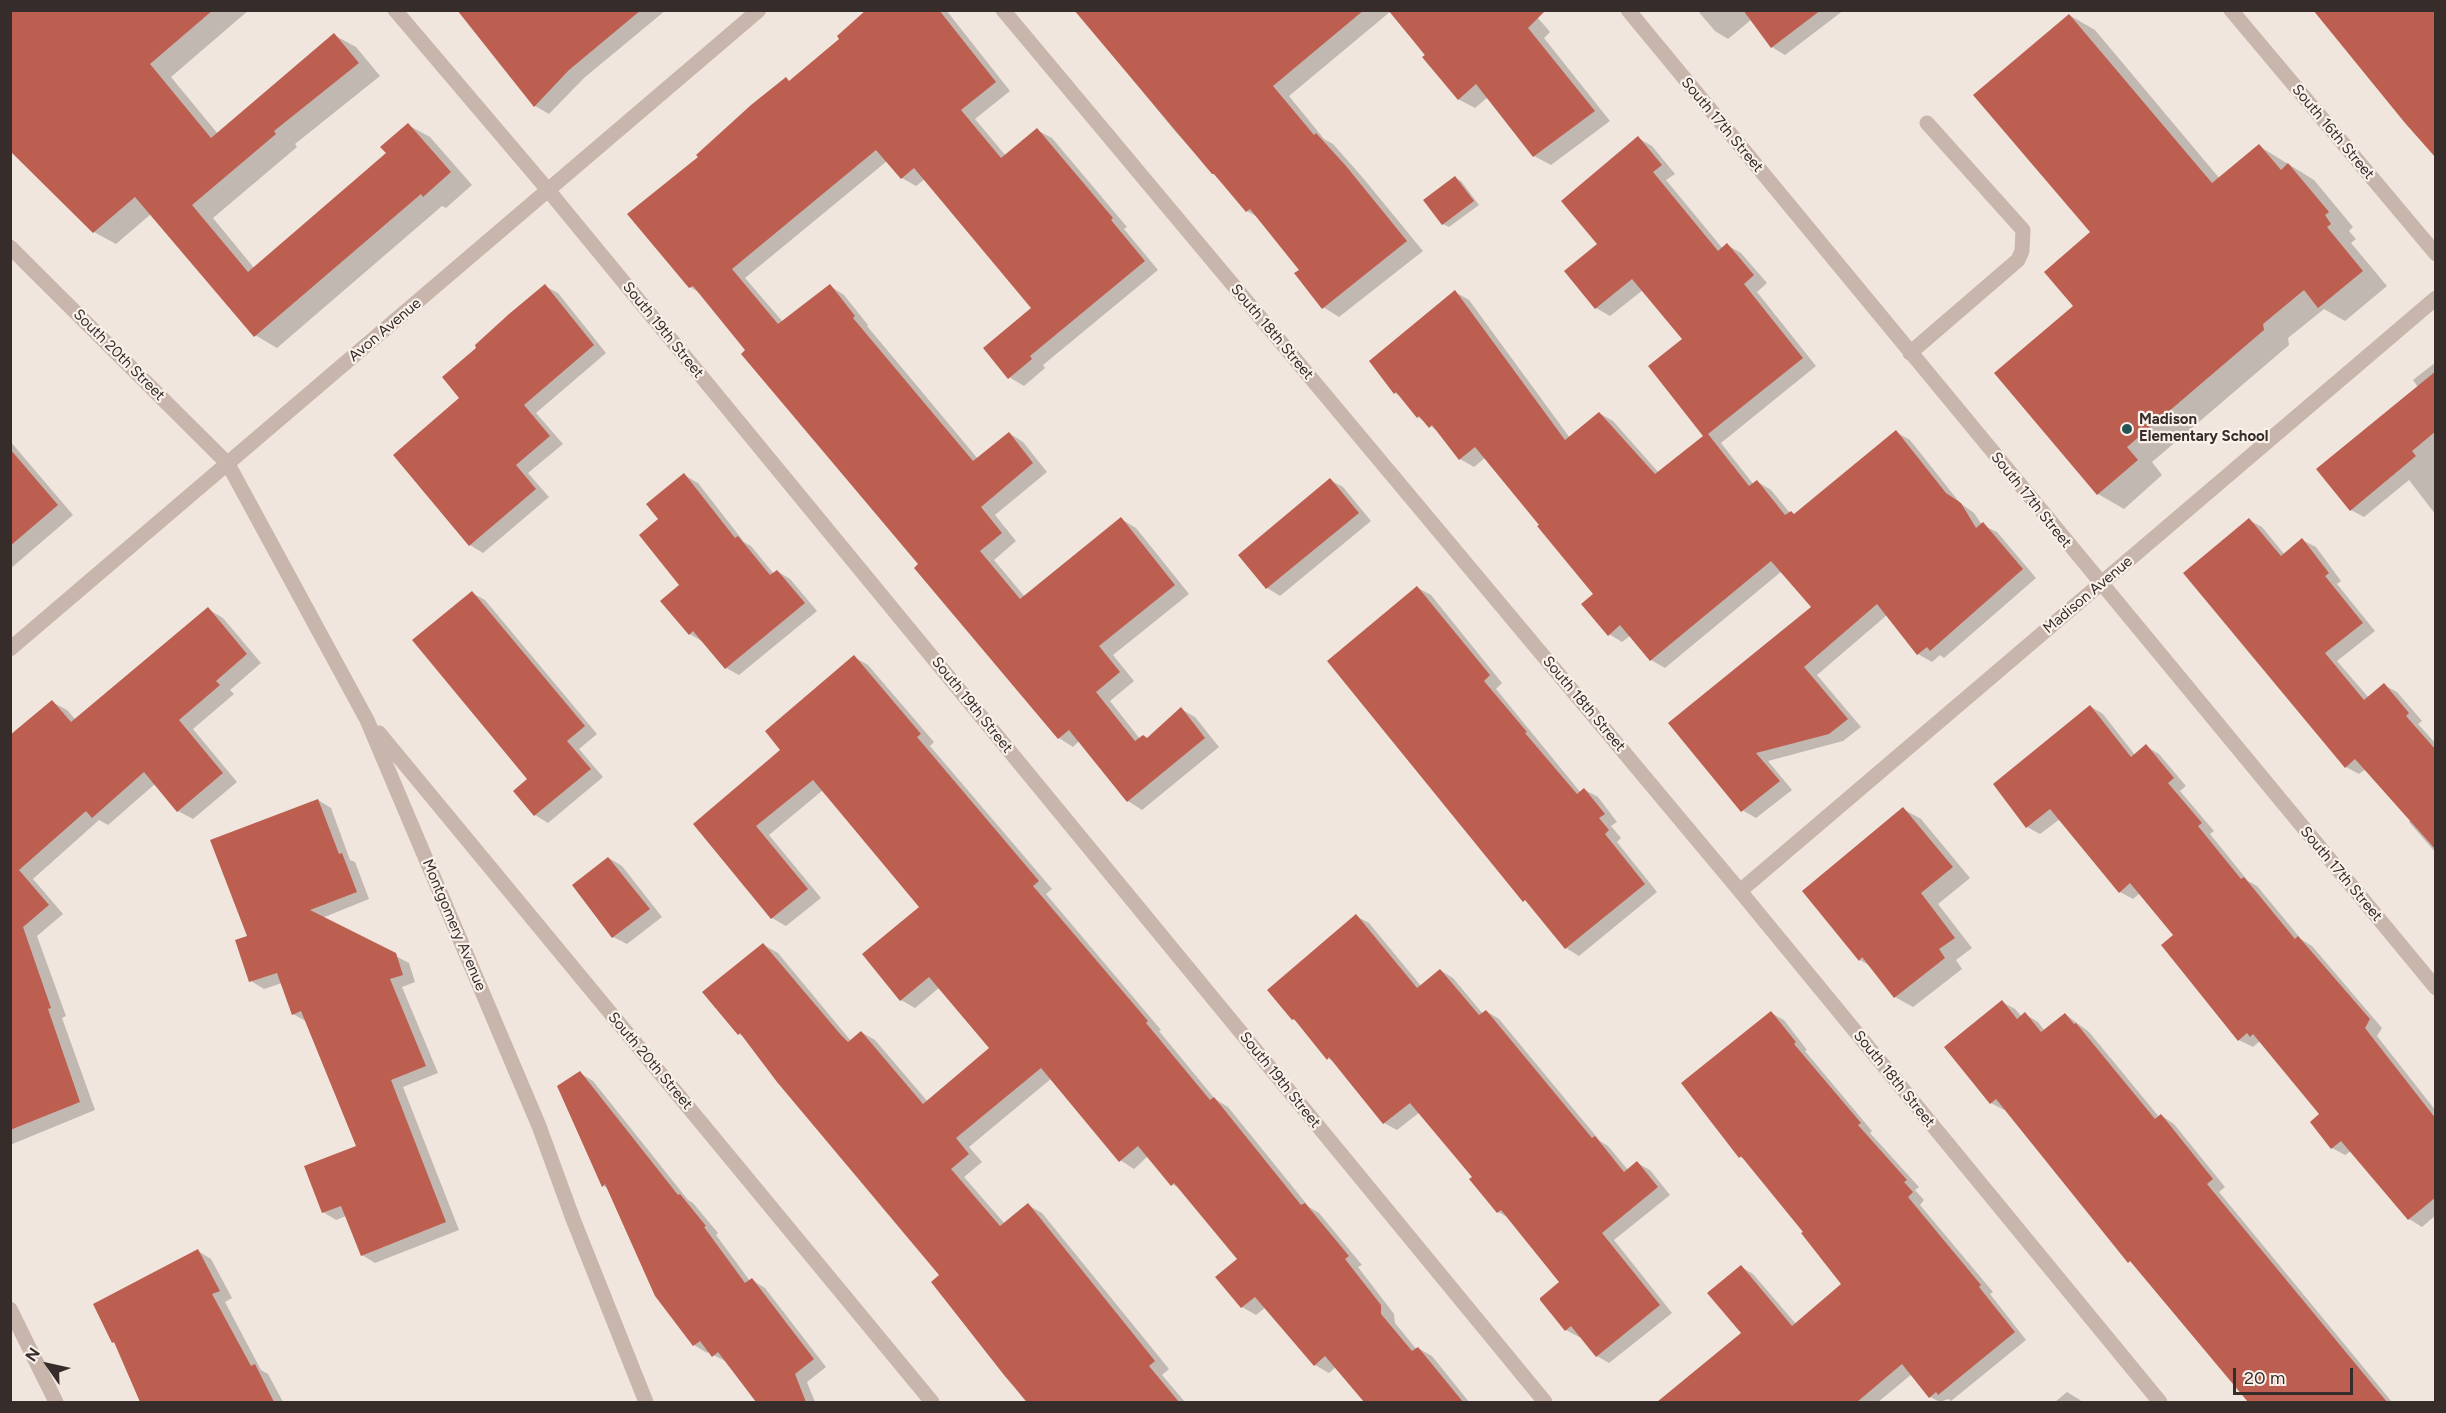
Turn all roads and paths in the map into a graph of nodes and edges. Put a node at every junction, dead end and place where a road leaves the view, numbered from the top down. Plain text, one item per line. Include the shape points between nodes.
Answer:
1 (395, 10) edge
2 (759, 10) edge
3 (1003, 10) edge
4 (1628, 10) edge
5 (2232, 10) edge
6 (1927, 123) dead end
7 (548, 190) junction
8 (10, 247) edge
9 (2436, 254) edge
10 (2436, 298) edge
11 (1910, 353) junction
12 (228, 464) junction
13 (2101, 584) junction
14 (10, 649) edge
15 (367, 720) junction
16 (1740, 891) junction
17 (2436, 988) edge
18 (10, 1309) edge
19 (56, 1402) edge
20 (646, 1402) edge
21 (932, 1402) edge
22 (1545, 1402) edge
23 (2160, 1402) edge

1 - 7 street, South 19th Street
2 - 7 street, Avon Avenue
3 - 16 street, South 18th Street
4 - 11 street, South 17th Street
5 - 9 street, South 16th Street
6 - 11 street via 2023,230 2022,251 2018,260
7 - 12 street, Avon Avenue
7 - 22 street, South 19th Street
8 - 12 street, South 20th Street
10 - 13 street, Madison Avenue
11 - 13 street, South 17th Street
12 - 14 street, Avon Avenue
12 - 15 street, Montgomery Avenue
13 - 16 street, Madison Avenue
13 - 17 street, South 17th Street
15 - 20 street, Montgomery Avenue via 539,1126
15 - 21 street, South 20th Street
16 - 23 street, South 18th Street
18 - 19 street

